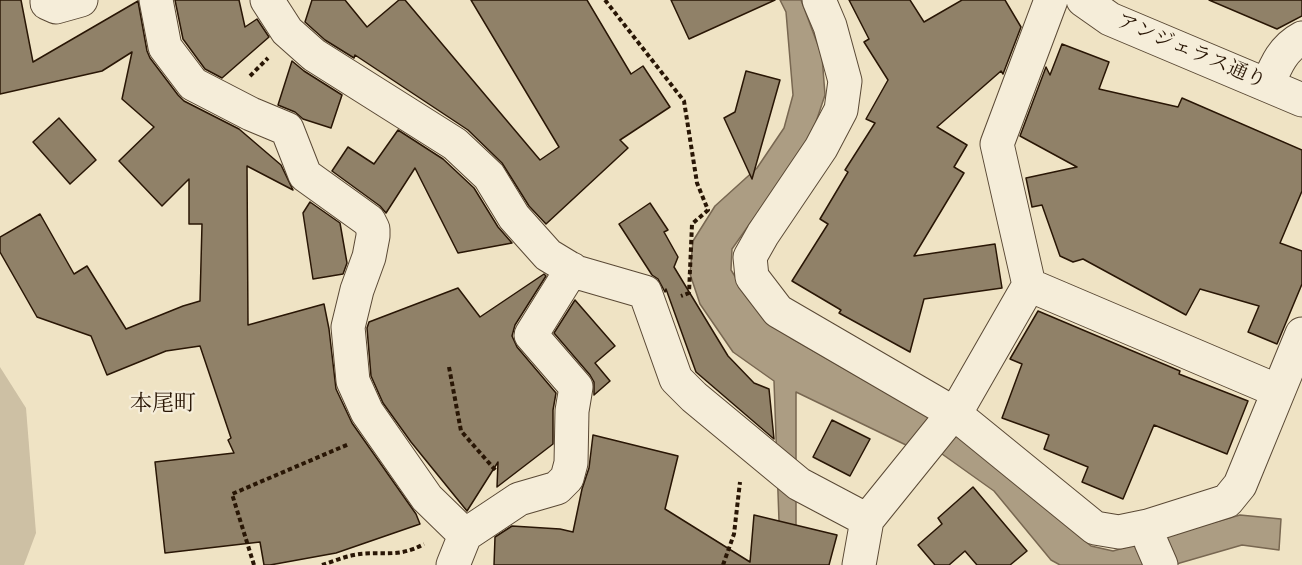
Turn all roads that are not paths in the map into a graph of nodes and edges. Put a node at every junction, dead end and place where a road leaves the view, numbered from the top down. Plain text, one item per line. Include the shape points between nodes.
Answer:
1 (47, 0) edge
2 (81, 0) edge
3 (156, 0) edge
4 (267, 0) edge
5 (819, 0) edge
6 (1051, 0) edge
7 (1083, 0) edge
8 (1302, 38) edge
9 (1268, 84) junction
10 (1302, 100) edge
11 (572, 270) junction
12 (1029, 285) junction
13 (1302, 334) edge
14 (1278, 391) junction
15 (951, 417) junction
16 (867, 520) junction
17 (460, 530) junction
18 (1153, 544) edge
19 (453, 565) edge
20 (859, 565) edge

1 - 2 street via 56,7
3 - 17 street via 165,47 192,84 287,129 305,175 369,221 373,229 369,257 348,327 353,381 367,412 427,498
4 - 11 street via 291,35 314,55 455,144 489,176 514,218 548,255
5 - 15 street via 845,81 841,110 750,257 752,278 778,311
6 - 12 street via 997,144
7 - 9 street, アンジェラス通り via 1110,19
8 - 9 street via 1279,59
9 - 10 street, アンジェラス通り
11 - 16 street via 645,292 676,379 799,484
11 - 17 street via 531,335 576,387 567,478 557,488 519,499
12 - 14 street
12 - 15 street
13 - 14 street
14 - 18 street via 1240,485 1227,501
15 - 16 street
15 - 18 street via 1095,528
16 - 20 street
17 - 19 street

